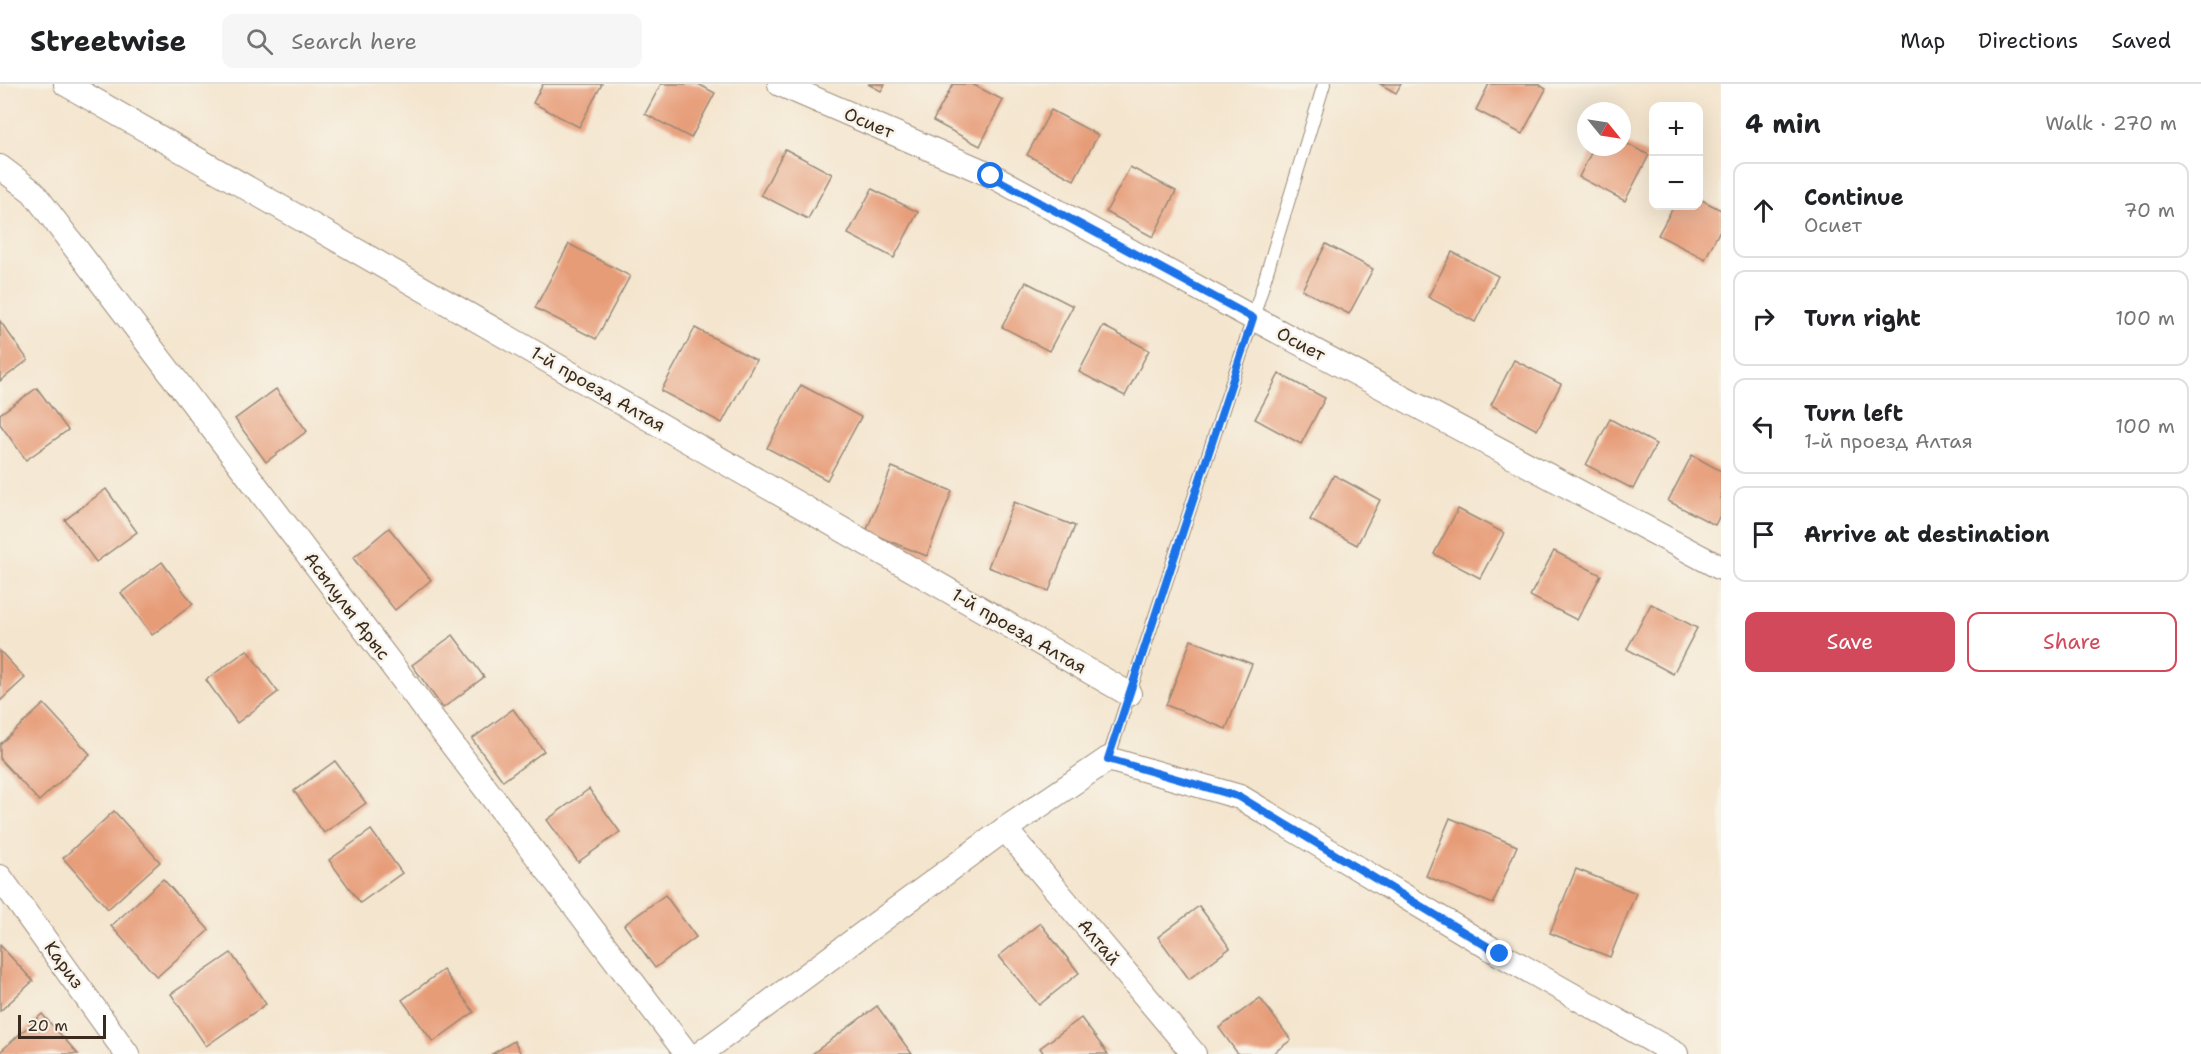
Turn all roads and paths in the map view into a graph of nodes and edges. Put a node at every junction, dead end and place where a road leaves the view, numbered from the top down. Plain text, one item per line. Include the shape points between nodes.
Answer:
1 (66, 84) edge
2 (780, 84) edge
3 (1324, 84) edge
4 (0, 166) edge
5 (1253, 318) junction
6 (1721, 568) edge
7 (1129, 694) junction
8 (1108, 759) junction
9 (1005, 829) junction
10 (0, 877) edge
11 (127, 1054) edge
12 (687, 1054) edge
13 (700, 1054) edge
14 (1194, 1054) edge
15 (1676, 1054) edge

1 - 7 street, 1-й проезд Алтая
2 - 5 street, Осиет via 991,176
3 - 5 lane
4 - 12 street, Асылулы Арыс via 33,192
5 - 6 street, Осиет
5 - 7 lane
7 - 8 lane
8 - 9 street
8 - 15 street via 1240,797 1500,954
9 - 13 street
9 - 14 street, Алтай
10 - 11 street, Кариз

